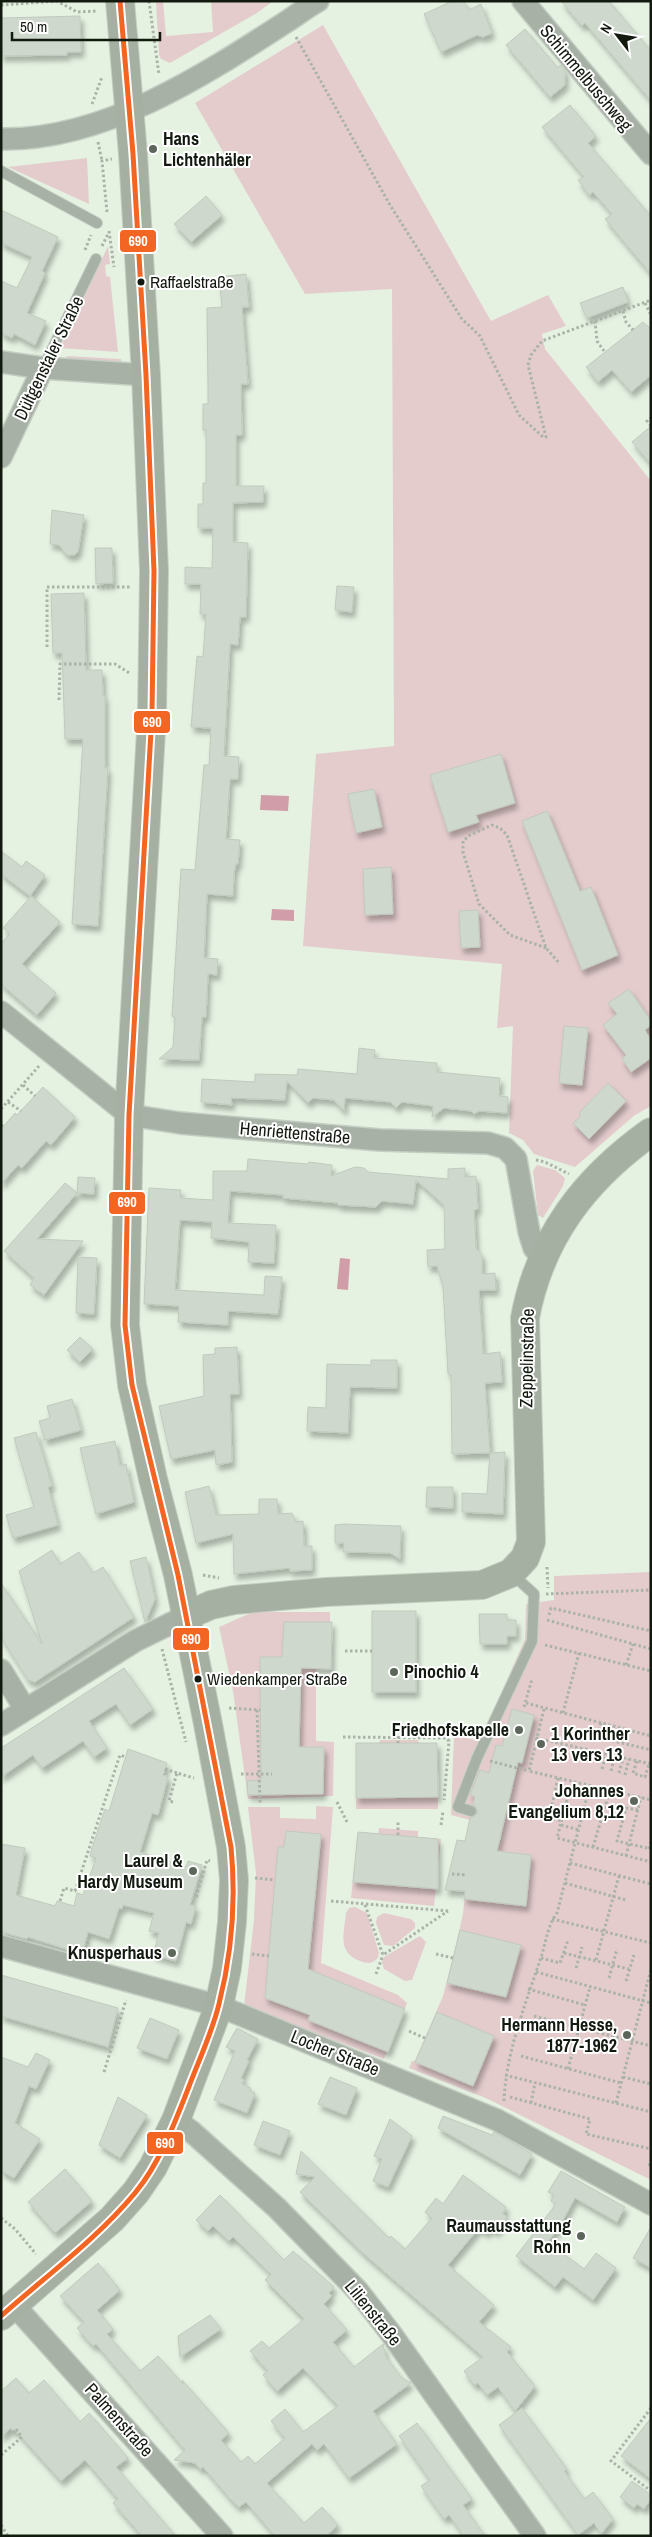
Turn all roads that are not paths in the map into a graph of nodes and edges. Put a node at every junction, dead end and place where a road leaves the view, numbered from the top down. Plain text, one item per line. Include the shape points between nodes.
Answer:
1 (120, 1) edge
2 (318, 1) edge
3 (523, 1) edge
4 (130, 111) junction
5 (1, 139) edge
6 (651, 154) edge
7 (1, 171) edge
8 (97, 223) road end
9 (96, 259) dead end
10 (1, 362) edge
11 (43, 368) junction
12 (146, 375) junction
13 (1, 457) edge
14 (1, 1012) edge
15 (129, 1115) junction
16 (651, 1132) edge
17 (543, 1259) junction
18 (511, 1574) junction
19 (186, 1616) junction
20 (1, 1670) edge
21 (25, 1709) junction
22 (1, 1725) edge
23 (471, 1811) dead end
24 (1, 1946) edge
25 (219, 2006) junction
26 (176, 2120) junction
27 (651, 2204) edge
28 (7, 2310) edge
29 (222, 2536) edge
30 (535, 2536) edge

1 - 4 main road
2 - 4 street
3 - 6 street, Schimmelbuschweg
4 - 5 street via 68,133
4 - 12 main road
7 - 8 lane
9 - 11 lane, Dültgenstaler Straße
10 - 11 street
11 - 12 street
11 - 13 street, Dültgenstaler Straße
12 - 15 main road via 154,571 152,714
14 - 15 street, Henriettenstraße
15 - 17 street, Henriettenstraße via 180,1123 371,1139 497,1145 505,1148 516,1160 528,1232 534,1248
15 - 19 main road via 125,1325 132,1385
16 - 17 main road, Zeppelinstraße via 621,1154 589,1185 572,1206
17 - 18 main road, Zeppelinstraße via 531,1285 525,1318 531,1542 525,1558
18 - 19 main road via 482,1585 234,1600 211,1605
18 - 23 lane via 534,1594 532,1641 477,1758 458,1807
19 - 21 street via 156,1630
19 - 25 main road via 231,1847 234,1880 230,1942
20 - 21 street
21 - 22 street
24 - 25 street, Locher Straße
25 - 26 main road
25 - 27 street, Locher Straße via 497,2120
26 - 28 main road via 153,2167 122,2208
26 - 30 street, Lilienstraße via 277,2208 358,2291
28 - 29 street, Palmenstraße

